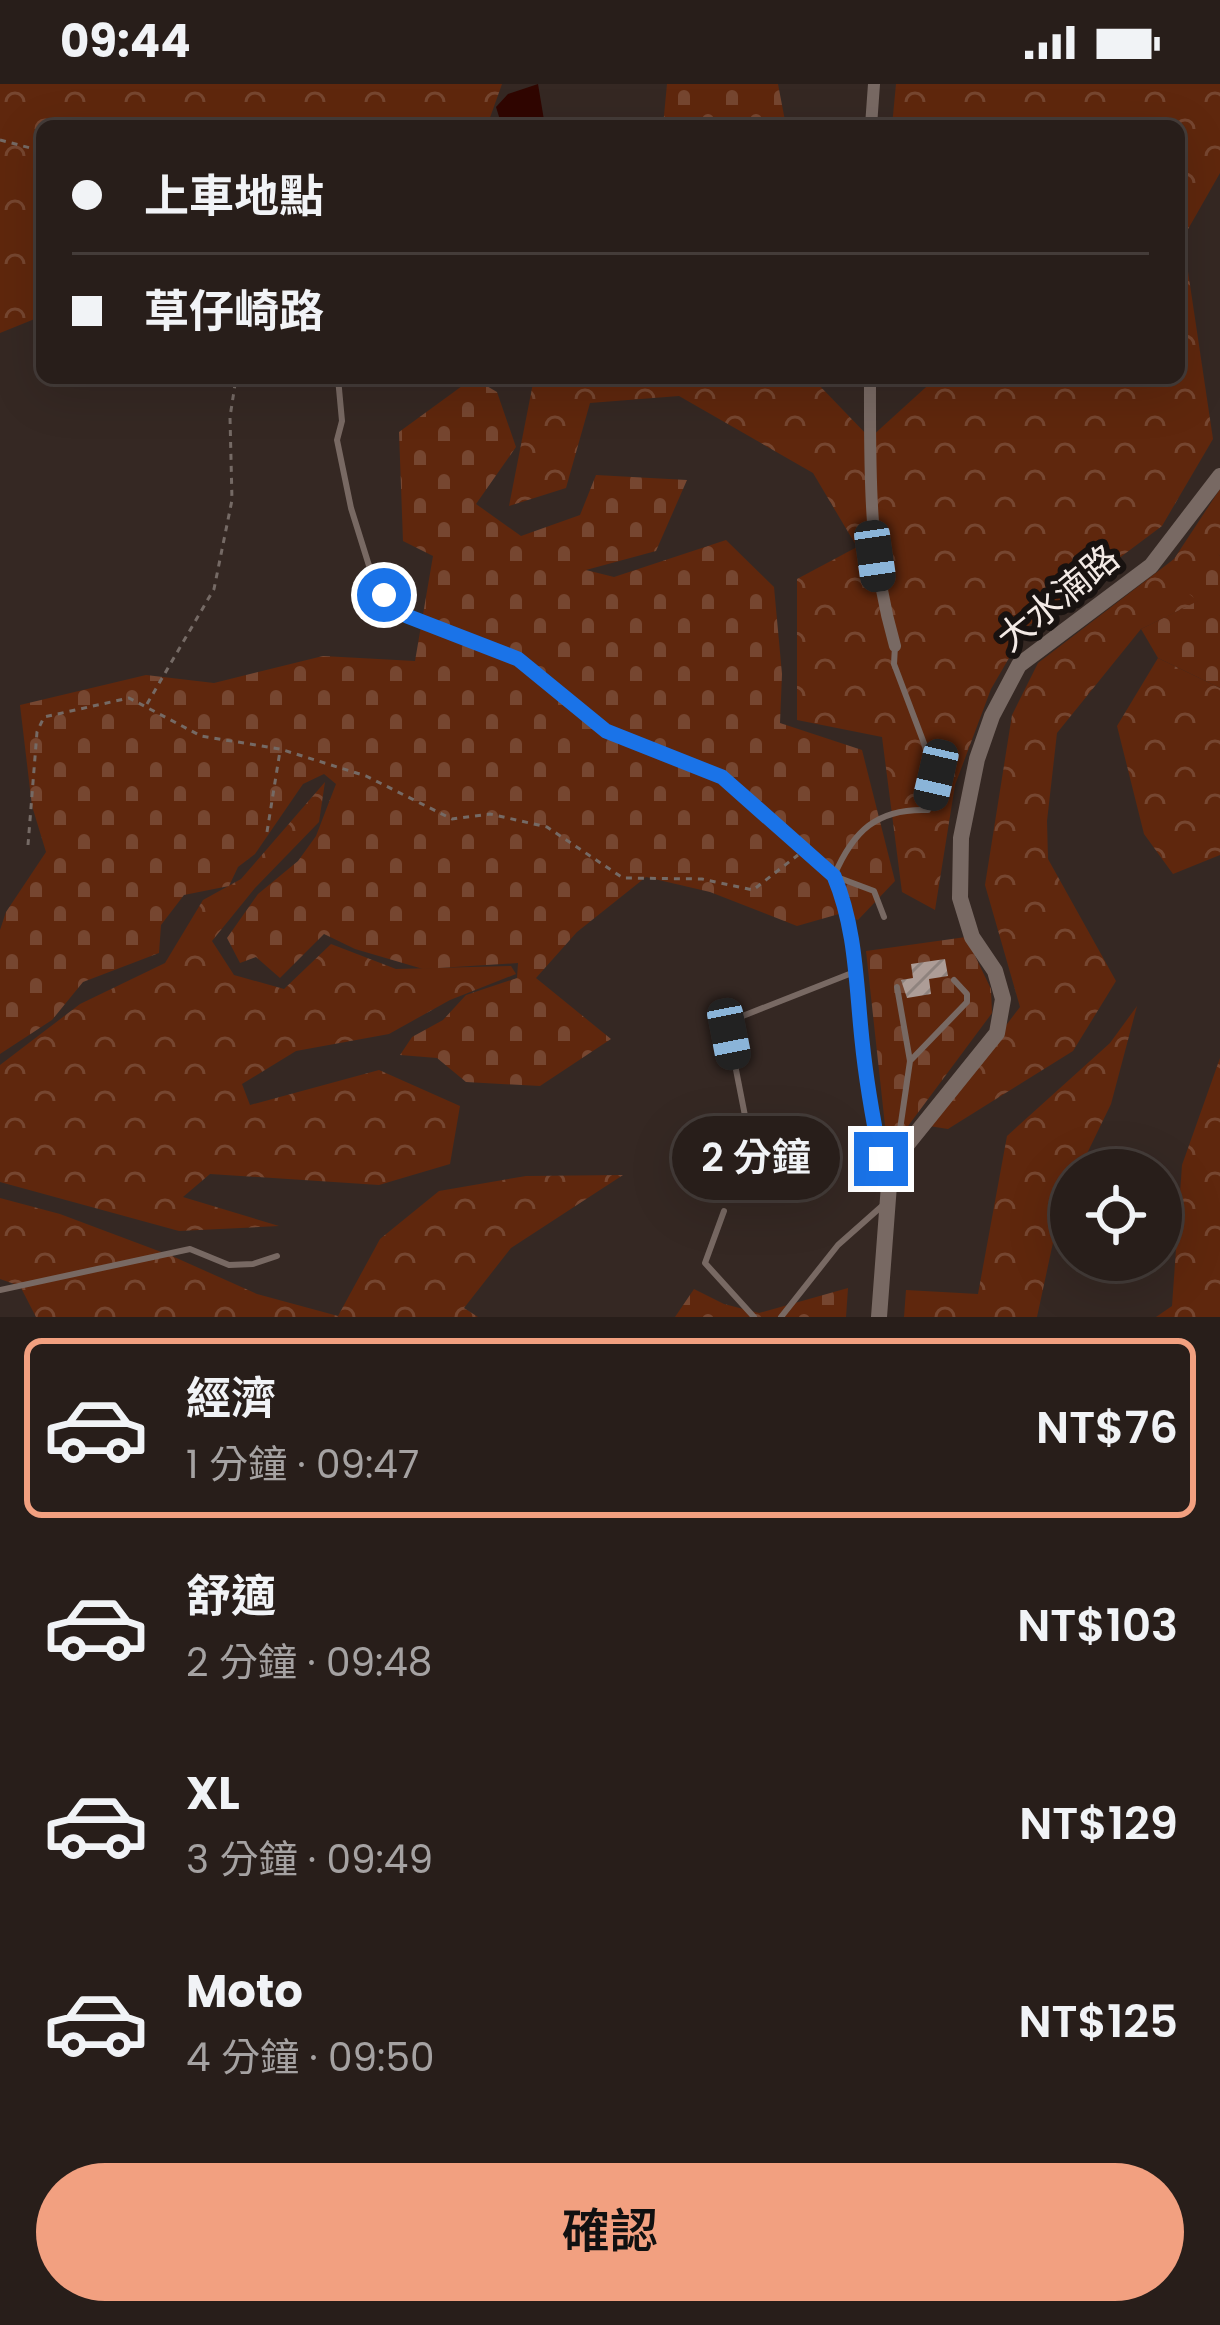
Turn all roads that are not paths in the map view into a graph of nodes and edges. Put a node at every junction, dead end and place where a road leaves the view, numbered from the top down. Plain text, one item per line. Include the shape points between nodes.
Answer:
1 (874, 84) edge
2 (871, 120) edge
3 (339, 384) edge
4 (870, 384) edge
5 (1220, 476) edge
6 (896, 646) joint
7 (834, 876) junction
8 (884, 917) dead end
9 (857, 971) junction
10 (954, 980) dead end
11 (897, 987) dead end
12 (910, 1061) junction
13 (747, 1126) dead end
14 (896, 1157) junction
15 (889, 1192) junction
16 (724, 1211) dead end
17 (278, 1256) dead end
18 (0, 1290) edge
19 (754, 1317) edge
20 (781, 1317) edge
21 (879, 1317) edge

1 - 2 street
3 - 7 lane via 346,485 384,595 407,616 518,659 606,731 722,777
4 - 6 street via 870,521
5 - 14 street, 大水湳路 via 1150,566 1045,642 1007,682 977,759 960,858 960,898 1003,1000 997,1033
6 - 7 lane via 894,664 936,775 928,810 900,809 860,830
7 - 8 lane via 874,890
7 - 9 lane
9 - 13 lane via 735,1018 729,1034
9 - 15 lane
10 - 12 lane via 968,1001
11 - 12 lane
12 - 14 lane
14 - 15 street, 大水湳路
15 - 20 lane
15 - 21 street, 大水湳路
16 - 19 lane via 706,1263
17 - 18 lane via 229,1264 190,1249

